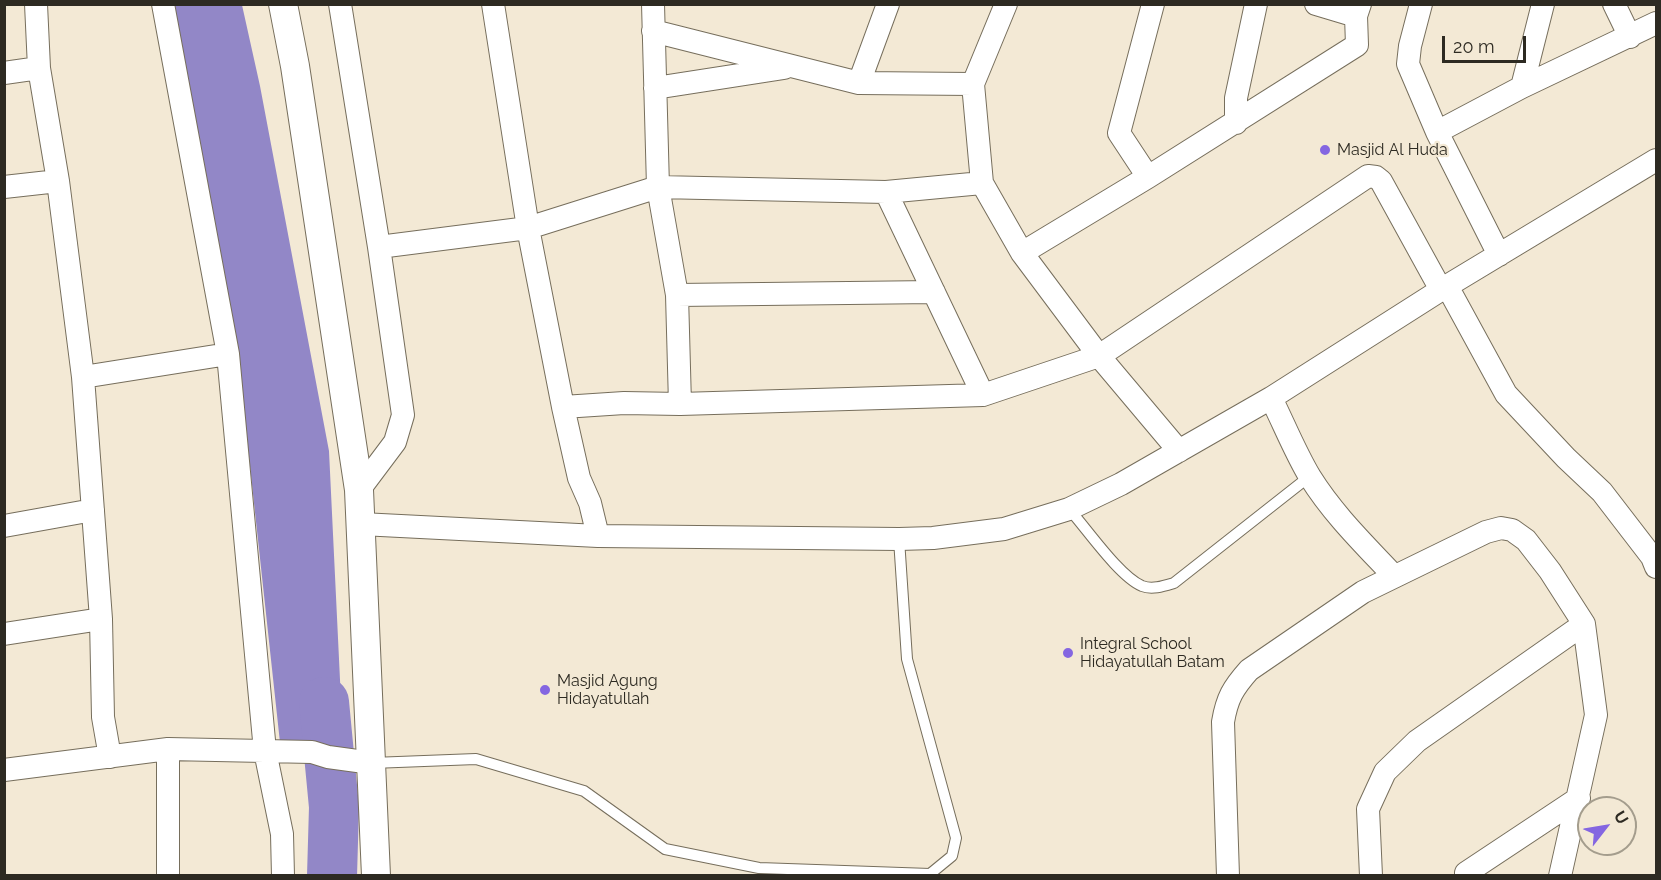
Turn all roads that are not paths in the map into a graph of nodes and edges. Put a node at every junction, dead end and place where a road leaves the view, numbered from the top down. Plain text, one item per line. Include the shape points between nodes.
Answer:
1 (36, 4) edge
2 (163, 4) edge
3 (283, 4) edge
4 (340, 4) edge
5 (493, 4) edge
6 (652, 4) edge
7 (888, 4) edge
8 (1006, 4) edge
9 (1153, 4) edge
10 (1256, 4) edge
11 (1316, 4) edge
12 (1421, 4) edge
13 (1543, 4) edge
14 (1614, 4) edge
15 (1358, 10) edge
16 (1656, 23) edge
17 (653, 31) junction
18 (1630, 37) junction
19 (794, 66) junction
20 (39, 68) junction
21 (4, 73) edge
22 (859, 82) junction
23 (973, 84) junction
24 (1522, 87) junction
25 (655, 88) junction
26 (1236, 123) junction
27 (1437, 132) junction
28 (1656, 160) edge
29 (1148, 177) junction
30 (58, 181) junction
31 (982, 183) junction
32 (4, 187) edge
33 (658, 187) junction
34 (886, 192) junction
35 (528, 228) junction
36 (379, 248) junction
37 (1022, 252) junction
38 (1499, 255) junction
39 (1444, 288) junction
40 (934, 292) junction
41 (677, 295) junction
42 (228, 354) junction
43 (1099, 356) junction
44 (82, 377) junction
45 (983, 395) junction
46 (1271, 398) junction
47 (680, 404) junction
48 (563, 406) junction
49 (1179, 451) junction
50 (1310, 476) junction
51 (359, 490) junction
52 (1069, 509) junction
53 (93, 510) junction
54 (361, 524) junction
55 (4, 526) edge
56 (598, 536) junction
57 (899, 539) junction
58 (1656, 567) edge
59 (1394, 576) junction
60 (100, 619) junction
61 (1584, 624) junction
62 (4, 634) edge
63 (168, 748) junction
64 (265, 751) junction
65 (110, 757) junction
66 (363, 762) junction
67 (4, 770) edge
68 (1579, 796) edge
69 (1577, 799) edge
70 (1577, 806) edge
71 (1463, 874) edge
72 (168, 876) edge
73 (283, 876) edge
74 (376, 876) edge
75 (1228, 876) edge
76 (1371, 876) edge
77 (1492, 876) edge
78 (1560, 876) edge

1 - 20 street
2 - 42 street
3 - 51 street
4 - 36 street
5 - 35 street
6 - 17 street
7 - 22 street
8 - 23 street
9 - 29 street via 1119,133
10 - 26 street via 1236,98
11 - 15 street
12 - 27 street via 1408,64
13 - 24 street
14 - 18 street
15 - 26 street via 1357,45
16 - 18 street
17 - 19 street
17 - 25 street
18 - 24 street
19 - 22 street
19 - 25 street
20 - 21 street
20 - 30 street
22 - 23 street
23 - 31 street
24 - 27 street
25 - 33 street
26 - 29 street
27 - 38 street
28 - 38 street
29 - 37 street
30 - 32 street
30 - 44 street
31 - 34 street
31 - 37 street
33 - 34 street
33 - 35 street
33 - 41 street
34 - 40 street
35 - 36 street
35 - 48 street
36 - 51 street via 403,415 395,442
37 - 43 street
38 - 39 street
39 - 43 street via 1381,181 1368,176
39 - 46 street
39 - 58 street via 1506,394 1602,492
40 - 41 street
40 - 45 street
41 - 47 street
42 - 44 street
42 - 64 street
43 - 45 street
43 - 49 street
44 - 53 street
45 - 47 street
46 - 49 street
46 - 50 street
47 - 48 street
48 - 56 street via 579,478
49 - 52 street
50 - 52 lane via 1174,583 1160,587 1144,587 1127,577
50 - 59 street via 1341,520
51 - 54 street
52 - 57 street via 1004,529
53 - 55 street
53 - 60 street
54 - 56 street
54 - 66 street
56 - 57 street
57 - 66 lane via 906,659 956,838 952,856 930,874 759,868 665,849 584,791 476,759
59 - 61 street via 1486,532 1512,530 1526,540 1550,571
59 - 75 street via 1363,592 1249,670 1226,703 1223,722
60 - 62 street
60 - 65 street via 103,717
61 - 68 street via 1596,715
61 - 76 street via 1417,741 1385,772 1368,809
63 - 64 street
63 - 65 street
63 - 72 street
64 - 66 street via 312,752
64 - 73 street via 282,834
65 - 67 street
66 - 74 street
69 - 71 street
70 - 78 street
71 - 77 street

